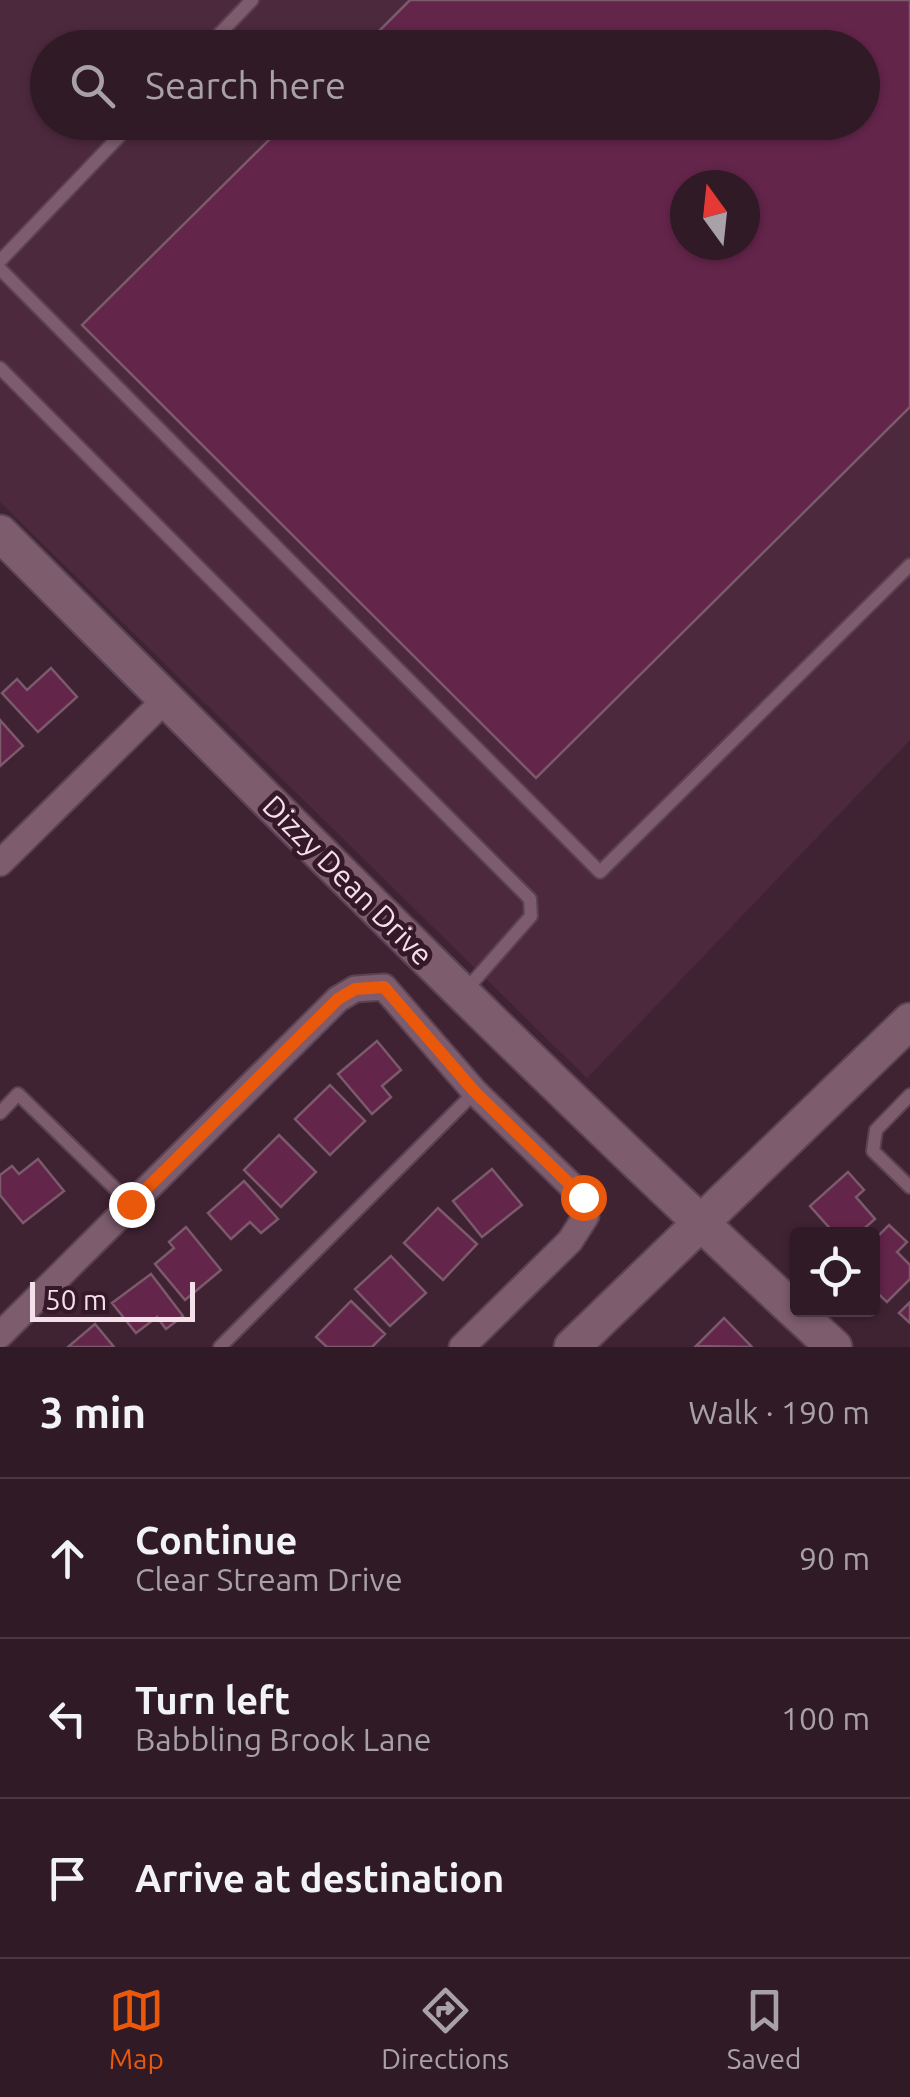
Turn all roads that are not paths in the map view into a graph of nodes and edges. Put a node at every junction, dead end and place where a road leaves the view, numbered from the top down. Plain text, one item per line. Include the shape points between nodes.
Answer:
1 (252, 0) edge
2 (223, 30) edge
3 (117, 140) edge
4 (0, 261) edge
5 (0, 268) edge
6 (0, 368) edge
7 (0, 533) edge
8 (910, 566) edge
9 (166, 699) junction
10 (0, 862) edge
11 (463, 994) junction
12 (910, 1021) edge
13 (475, 1092) junction
14 (910, 1095) edge
15 (0, 1112) edge
16 (910, 1187) edge
17 (131, 1204) junction
18 (700, 1224) junction
19 (0, 1335) edge
20 (220, 1347) edge
21 (462, 1347) edge
22 (572, 1347) edge
23 (834, 1347) edge

1 - 2 lane
3 - 4 lane
5 - 8 lane via 600,872
6 - 11 lane via 530,899 530,916
7 - 9 street, Dizzy Dean Drive
9 - 10 street
9 - 11 street, Dizzy Dean Drive
11 - 18 street, Dizzy Dean Drive
12 - 18 street
13 - 17 street via 384,987 355,989
13 - 20 lane
13 - 21 street via 583,1197 586,1216 570,1241
14 - 16 lane via 876,1130 874,1151
15 - 17 lane via 18,1094
17 - 19 street
18 - 22 street
18 - 23 street, Dizzy Dean Drive

